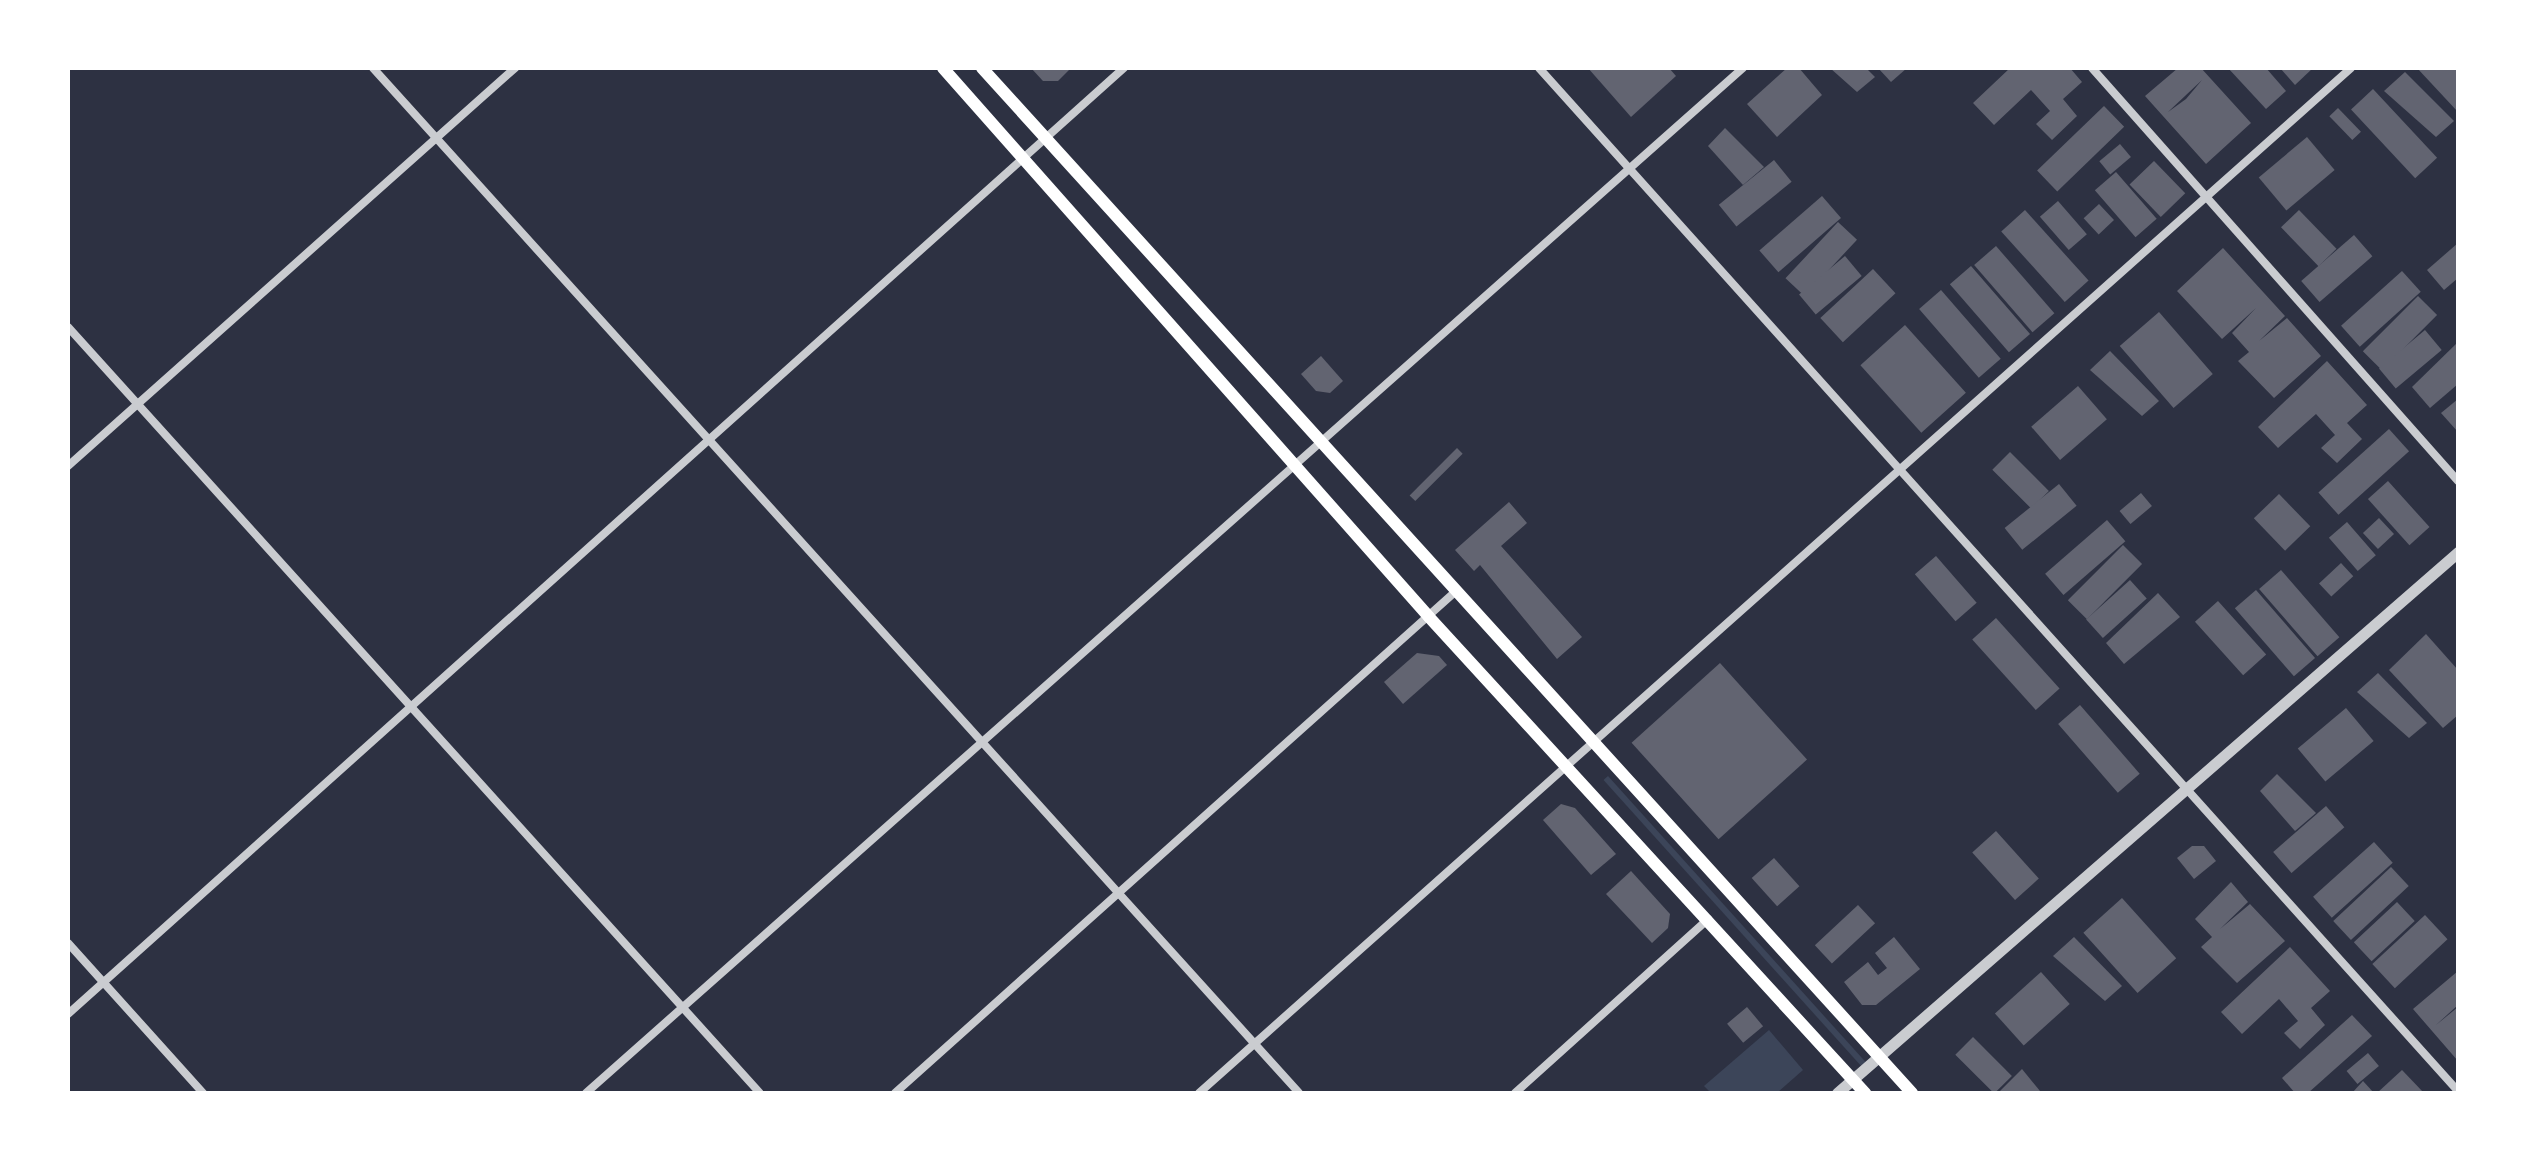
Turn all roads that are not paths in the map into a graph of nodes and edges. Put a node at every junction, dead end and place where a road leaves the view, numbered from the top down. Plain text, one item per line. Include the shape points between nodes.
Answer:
1 (373, 68) edge
2 (515, 68) edge
3 (943, 68) edge
4 (982, 68) edge
5 (1124, 68) edge
6 (1539, 68) edge
7 (1743, 68) edge
8 (2092, 68) edge
9 (2351, 68) edge
10 (1046, 139) junction
11 (438, 140) junction
12 (1024, 158) junction
13 (1630, 169) junction
14 (2210, 196) junction
15 (68, 327) edge
16 (135, 405) junction
17 (710, 441) junction
18 (1320, 442) junction
19 (68, 466) edge
20 (1295, 467) junction
21 (1902, 471) junction
22 (2458, 481) edge
23 (2458, 552) edge
24 (1455, 592) junction
25 (1429, 617) junction
26 (413, 706) junction
27 (984, 744) junction
28 (1593, 745) junction
29 (1569, 765) junction
30 (2187, 784) junction
31 (1118, 892) junction
32 (1708, 919) junction
33 (68, 943) edge
34 (103, 983) junction
35 (680, 1008) junction
36 (68, 1014) edge
37 (1254, 1043) junction
38 (1880, 1054) junction
39 (1852, 1079) junction
40 (2458, 1091) edge
41 (203, 1093) edge
42 (586, 1093) edge
43 (760, 1093) edge
44 (895, 1093) edge
45 (1199, 1093) edge
46 (1299, 1093) edge
47 (1515, 1093) edge
48 (1837, 1093) edge
49 (1865, 1093) edge
50 (1912, 1093) edge

1 - 11 street
2 - 11 street
3 - 12 main road
4 - 10 main road
5 - 10 street
6 - 13 street
7 - 13 street
8 - 14 street
9 - 14 street
10 - 12 street
10 - 18 main road
11 - 16 street
11 - 17 street
12 - 17 street
12 - 20 main road
13 - 18 street
13 - 21 street
14 - 21 street
14 - 22 street
15 - 16 street
16 - 19 street
16 - 26 street
17 - 26 street
17 - 27 street
18 - 20 street
18 - 24 main road
20 - 25 main road
20 - 27 street
21 - 28 street
21 - 30 street
23 - 30 street
24 - 25 street
24 - 28 main road
25 - 29 main road
25 - 31 street
26 - 34 street
26 - 35 street
27 - 31 street
27 - 35 street
28 - 29 street
28 - 38 main road
29 - 32 main road
29 - 37 street
30 - 38 street
30 - 40 street
31 - 37 street
31 - 44 street
32 - 39 main road
32 - 47 street
33 - 34 street
34 - 36 street
34 - 41 street
35 - 42 street
35 - 43 street
37 - 45 street
37 - 46 street
38 - 39 street
38 - 50 main road
39 - 48 street
39 - 49 main road

